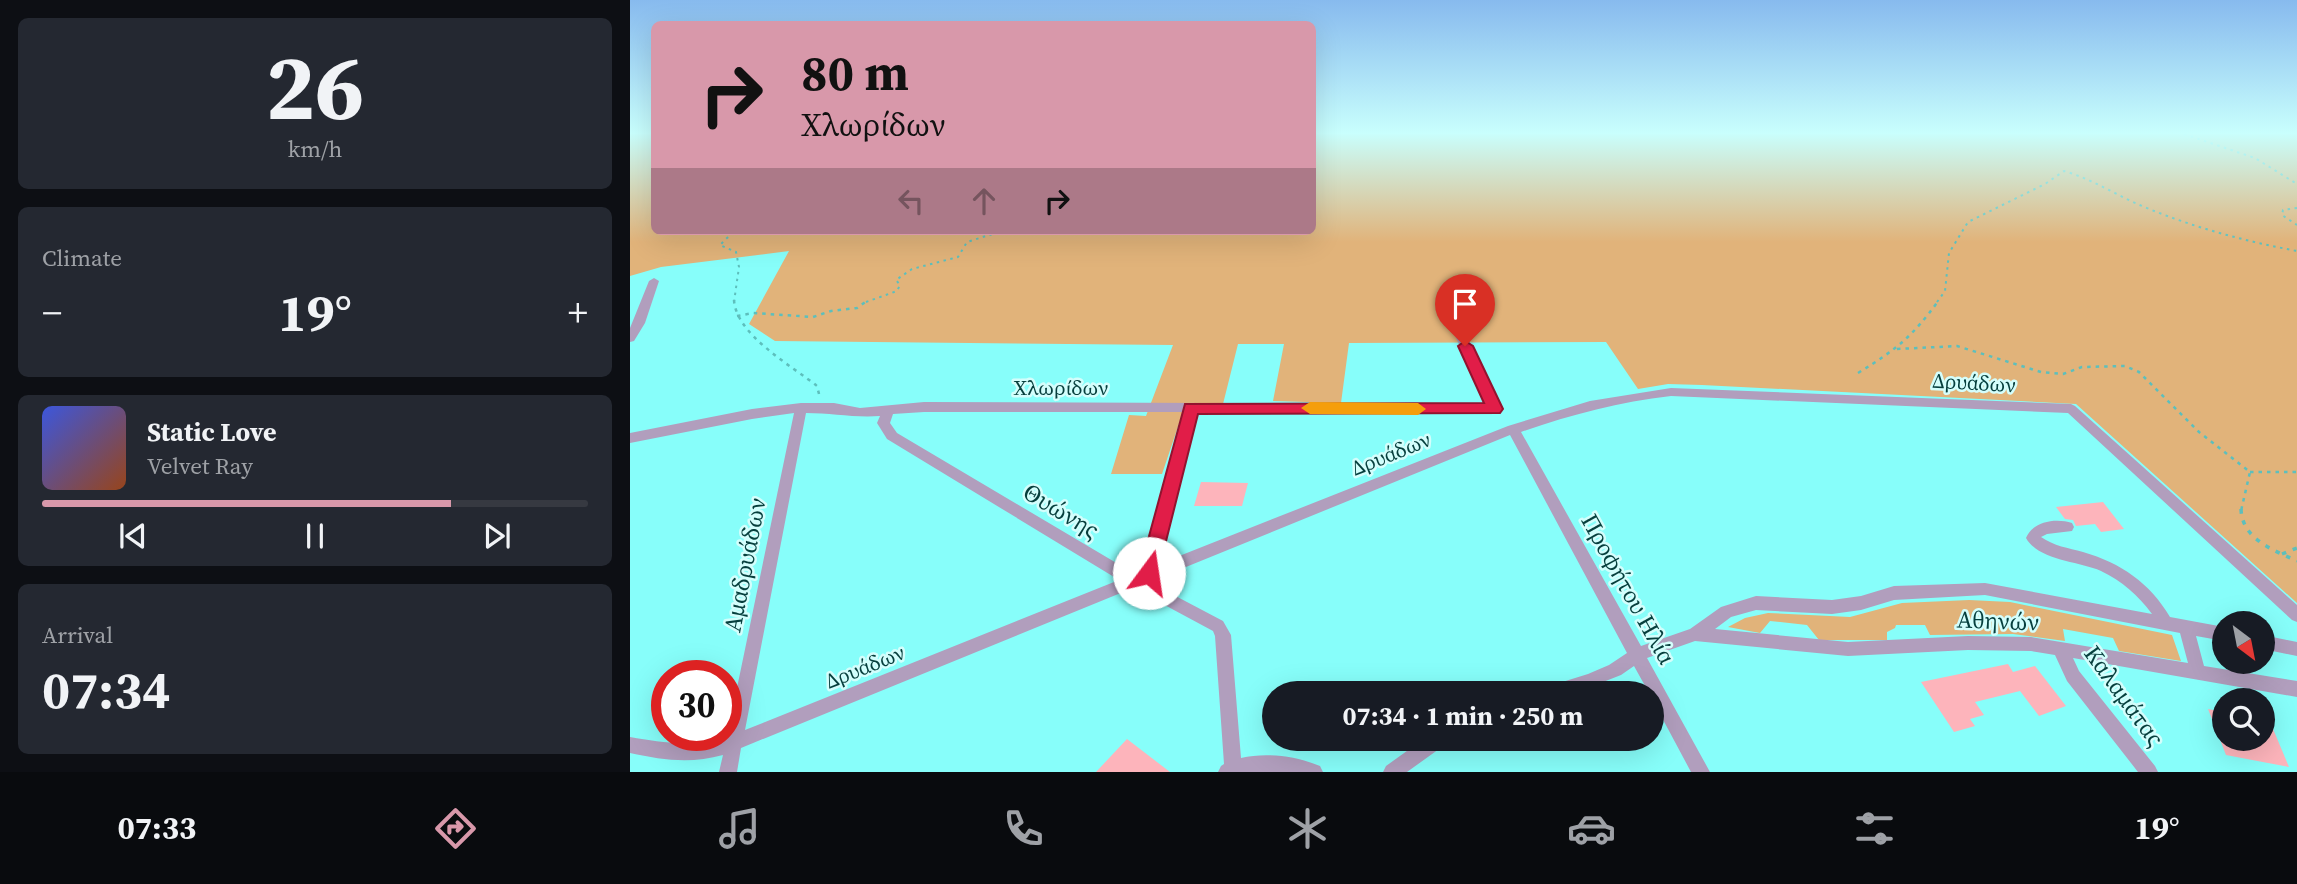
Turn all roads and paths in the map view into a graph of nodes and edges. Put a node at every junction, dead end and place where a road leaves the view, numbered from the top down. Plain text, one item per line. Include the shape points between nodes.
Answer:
1 (2274, 170) edge
2 (2297, 184) edge
3 (2297, 208) edge
4 (2297, 225) edge
5 (730, 235) edge
6 (989, 235) edge
7 (2297, 251) edge
8 (654, 281) dead end
9 (737, 316) junction
10 (1456, 325) dead end
11 (630, 338) edge
12 (1897, 349) junction
13 (1858, 373) dead end
14 (801, 408) junction
15 (823, 408) junction
16 (1191, 408) junction
17 (888, 412) junction
18 (1513, 429) junction
19 (630, 438) edge
20 (2250, 472) junction
21 (2297, 472) edge
22 (2067, 527) dead end
23 (2297, 548) edge
24 (2282, 554) junction
25 (2297, 561) edge
26 (1149, 573) junction
27 (1132, 580) junction
28 (2297, 615) edge
29 (2165, 622) junction
30 (2186, 626) junction
31 (2212, 631) edge
32 (1695, 634) junction
33 (2275, 644) edge
34 (2060, 649) junction
35 (2297, 649) edge
36 (1637, 655) junction
37 (2198, 672) junction
38 (1590, 681) edge
39 (2297, 689) edge
40 (742, 699) edge
41 (742, 739) edge
42 (630, 745) edge
43 (651, 749) edge
44 (660, 751) edge
45 (708, 751) edge
46 (732, 751) edge
47 (1422, 751) edge
48 (1230, 770) edge
49 (728, 772) edge
50 (1314, 772) edge
51 (1392, 772) edge
52 (1701, 772) edge
53 (2149, 772) edge

1 - 2 path
3 - 4 path via 2283,210 2282,215
5 - 9 path via 720,245 736,252 741,266 734,290
6 - 9 path via 967,242 958,257 905,271 895,280 900,285 897,291 857,308 813,317
7 - 12 path via 2184,223 2081,174 2064,171 1968,222 1949,253 1945,291
8 - 11 street
9 - 15 path via 757,341 817,386
10 - 16 street, Χλωρίδων via 1495,409
12 - 13 path
12 - 20 path via 1957,346 2063,374 2082,367 2125,366 2139,372 2199,432
14 - 15 street, Χλωρίδων
14 - 19 street, Χλωρίδων
14 - 40 street, Αμαδρυάδων
15 - 17 street, Χλωρίδων
16 - 17 street, Χλωρίδων via 924,407
16 - 26 street
17 - 27 street, Θυώνης via 883,423 892,436
18 - 26 street, Δρυάδων
18 - 28 street, Δρυάδων via 1609,400 1671,391 2071,409
18 - 36 street, Προφήτου Ηλία
20 - 21 path
20 - 24 path via 2240,515 2261,542
22 - 29 street via 2045,528 2032,538 2046,548 2088,560 2133,582
23 - 24 path
24 - 25 path
26 - 27 street, Δρυάδων
27 - 41 street, Δρυάδων
27 - 48 street, Θυώνης via 1218,626 1223,635
29 - 30 street, Αθηνών
29 - 32 street, Αθηνών via 1976,588 1894,593 1835,607 1747,604 1726,612
30 - 31 street, Αθηνών
30 - 37 street
32 - 34 street, Αθηνών via 1839,649 1997,642
32 - 36 street, Αθηνών
33 - 35 street
34 - 37 street, Αθηνών
34 - 53 street, Καλαμάτας via 2073,676
36 - 38 street, Αθηνών
36 - 52 street, Προφήτου Ηλία
37 - 39 street, Αθηνών
42 - 43 street, Δρυάδων
44 - 45 street, Δρυάδων
46 - 49 street, Αμαδρυάδων
47 - 51 street
48 - 50 street via 1269,764

